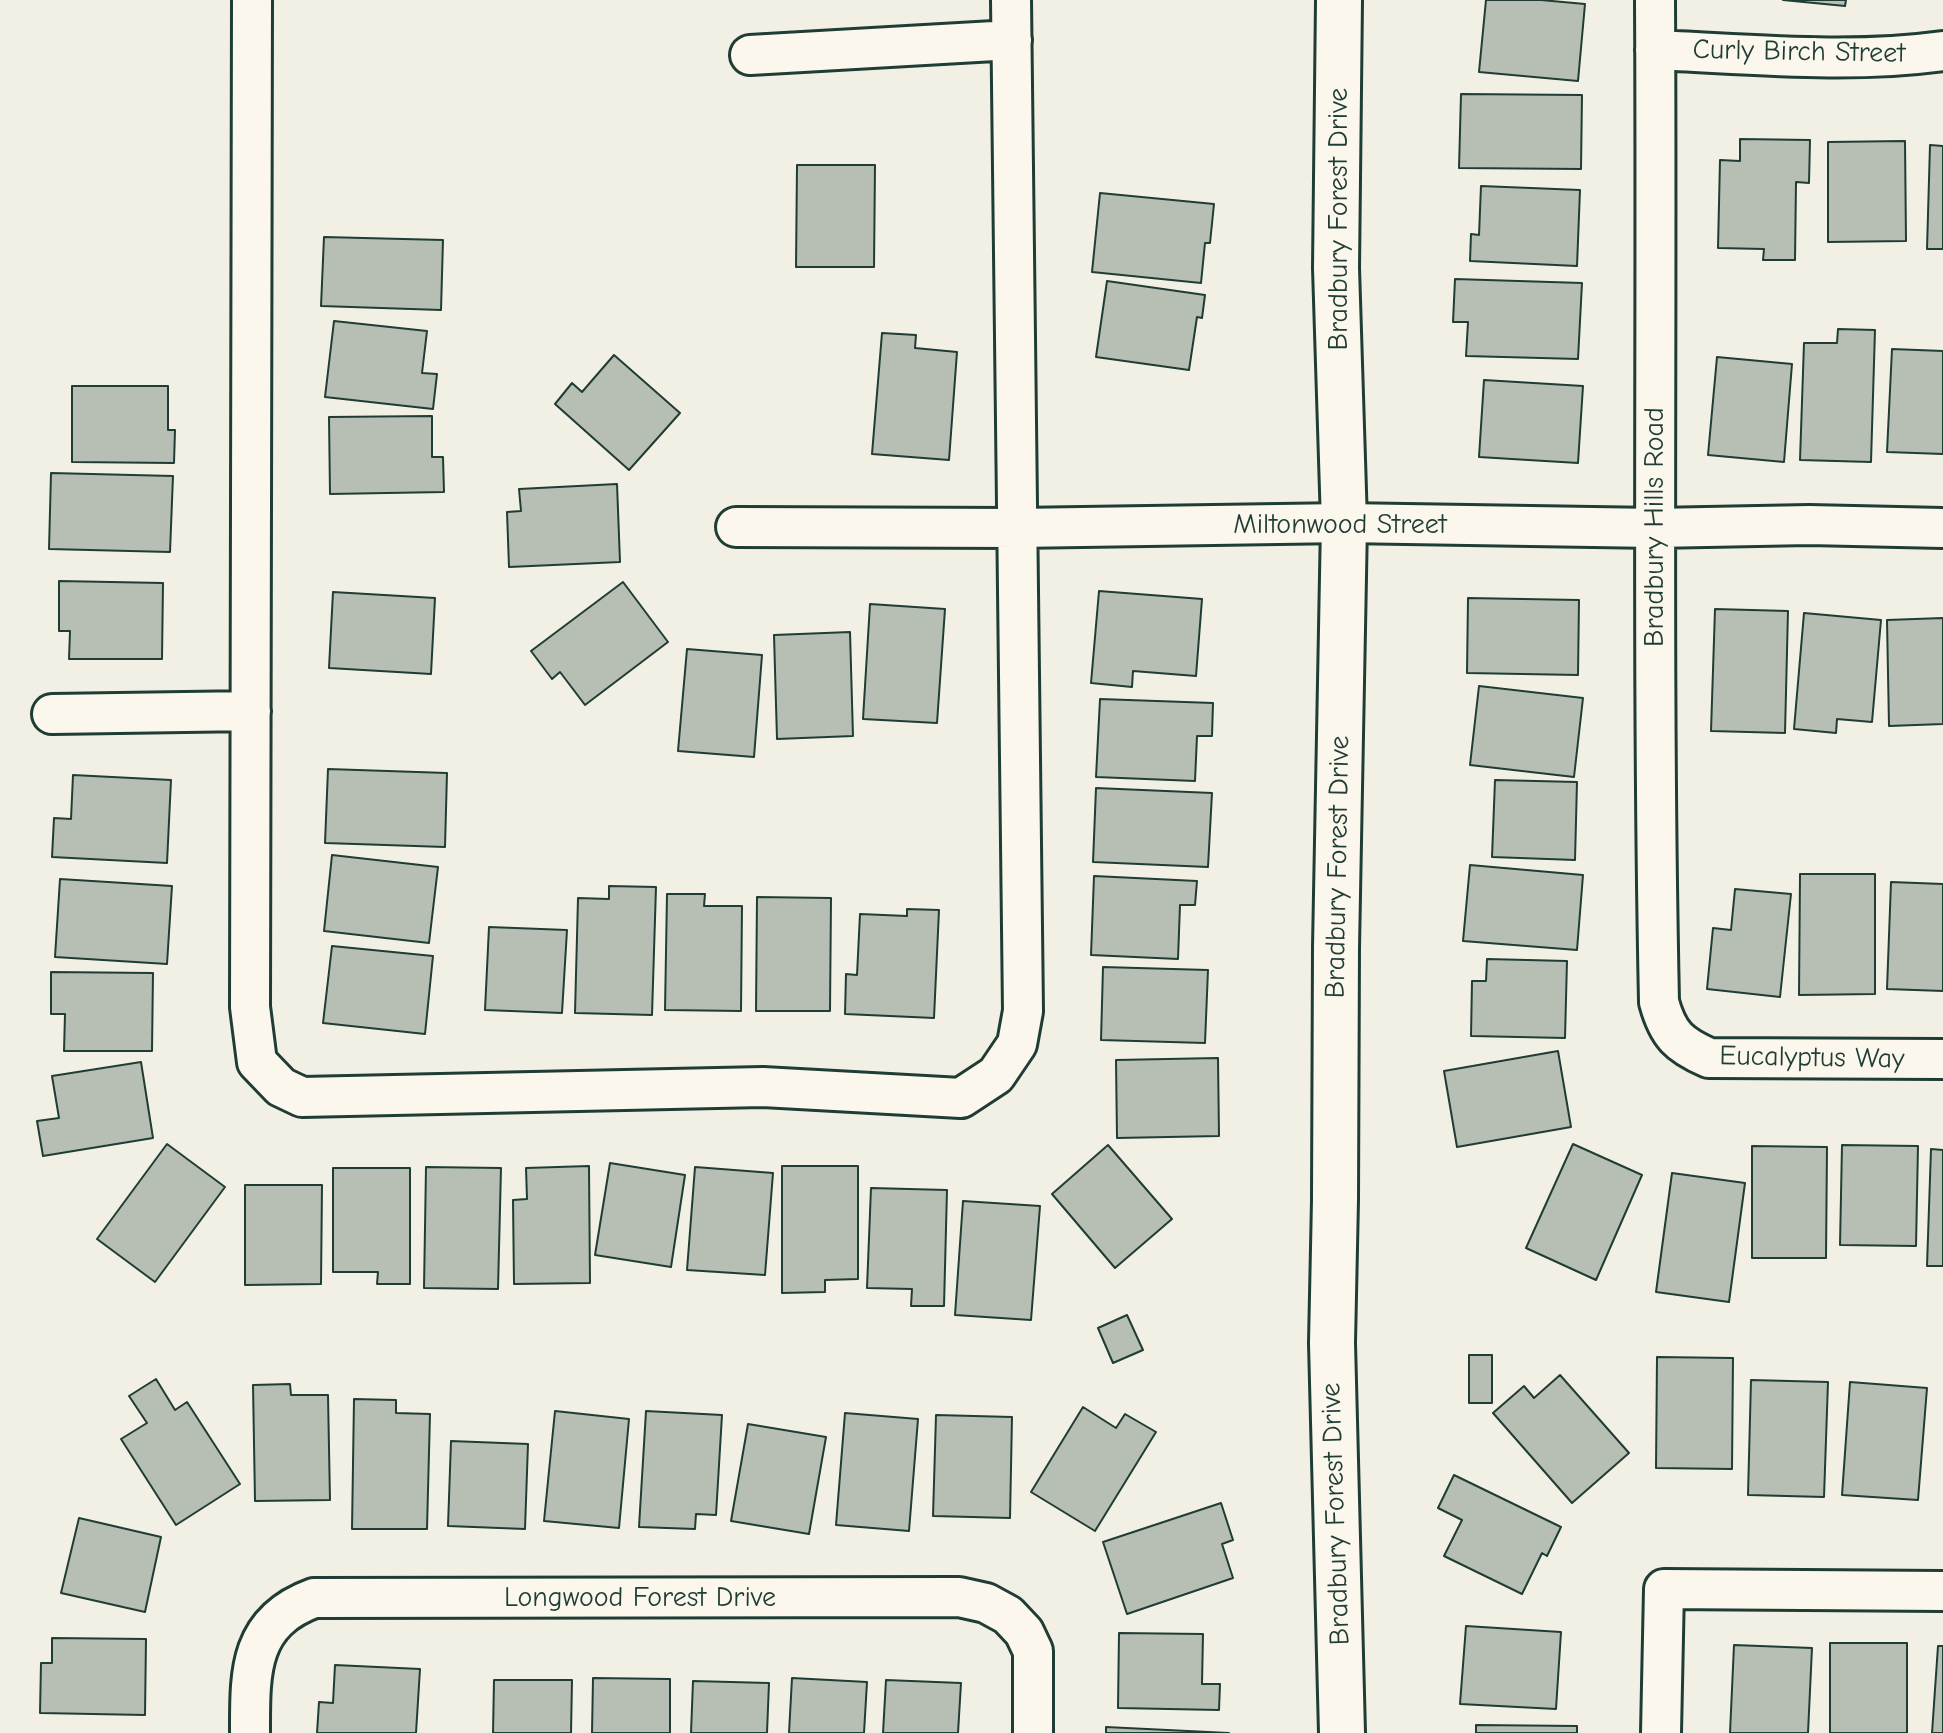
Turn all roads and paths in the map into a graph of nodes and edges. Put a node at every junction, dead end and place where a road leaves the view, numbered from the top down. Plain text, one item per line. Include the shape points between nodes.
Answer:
1 (252, 0) edge
2 (1011, 0) edge
3 (1339, 0) edge
4 (1655, 0) edge
5 (1012, 40) junction
6 (1655, 50) junction
7 (1943, 51) edge
8 (750, 55) dead end
9 (1344, 523) junction
10 (736, 527) dead end
11 (1017, 528) junction
12 (1655, 528) junction
13 (1943, 528) edge
14 (251, 711) junction
15 (52, 714) dead end
16 (1684, 1045) joint
17 (1943, 1059) edge
18 (1943, 1591) edge
19 (250, 1733) edge
20 (1033, 1733) edge
21 (1342, 1733) edge
22 (1661, 1733) edge

1 - 14 street
2 - 5 street
3 - 9 street, Bradbury Forest Drive via 1336,268
4 - 6 street, Bradbury Hills Road
5 - 8 street
5 - 11 street
6 - 7 street, Curly Birch Street via 1843,57
6 - 12 street, Bradbury Hills Road
9 - 11 street, Miltonwood Street
9 - 12 street, Miltonwood Street
9 - 21 street, Bradbury Forest Drive via 1332,1343
10 - 11 street, Miltonwood Street
11 - 14 street via 1023,1011 1017,1044 996,1075 961,1098 763,1087 302,1097 281,1087 257,1062 250,1007
12 - 13 street, Miltonwood Street
12 - 16 street, Bradbury Hills Road via 1659,1002 1664,1022
14 - 15 street
16 - 17 street, Eucalyptus Way via 1723,1059
18 - 22 street via 1664,1589
19 - 20 street, Longwood Forest Drive via 256,1651 275,1621 314,1598 959,1597 986,1603 1024,1632 1033,1651

